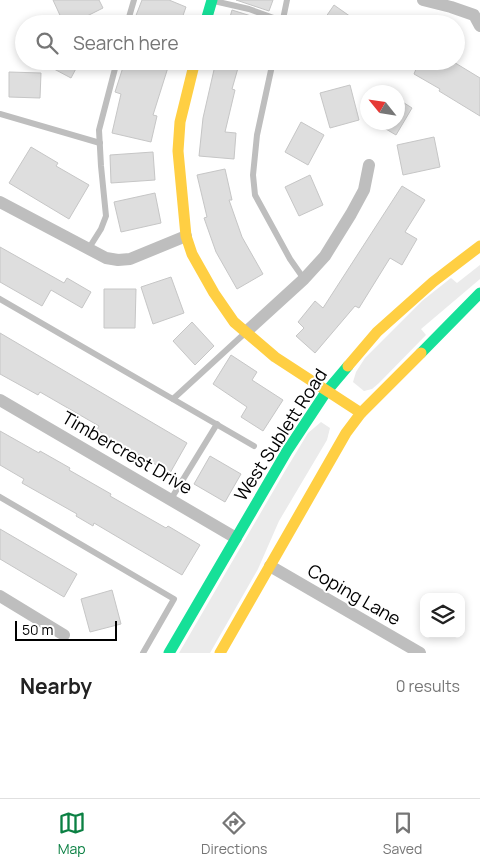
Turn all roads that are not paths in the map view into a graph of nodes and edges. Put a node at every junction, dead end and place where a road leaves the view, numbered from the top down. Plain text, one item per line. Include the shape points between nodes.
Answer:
1 (134, 0) edge
2 (212, 0) edge
3 (287, 0) edge
4 (423, 0) edge
5 (130, 15) edge
6 (208, 15) edge
7 (264, 15) edge
8 (284, 15) edge
9 (480, 26) edge
10 (115, 70) edge
11 (193, 70) edge
12 (271, 70) edge
13 (0, 114) edge
14 (100, 143) junction
15 (369, 165) dead end
16 (0, 202) edge
17 (186, 236) junction
18 (480, 246) edge
19 (88, 248) junction
20 (304, 279) junction
21 (480, 293) edge
22 (0, 299) edge
23 (246, 332) junction
24 (326, 392) junction
25 (173, 399) junction
26 (0, 400) edge
27 (361, 413) junction
28 (216, 424) junction
29 (254, 446) dead end
30 (0, 497) edge
31 (171, 499) junction
32 (236, 538) junction
33 (270, 566) junction
34 (0, 596) edge
35 (64, 636) dead end
36 (143, 653) edge
37 (169, 653) edge
38 (220, 653) edge
39 (420, 653) edge

1 - 5 lane
2 - 6 main road
2 - 7 lane
3 - 8 lane
4 - 9 street via 474,15
10 - 14 lane via 99,130
11 - 17 main road via 180,122 178,151
12 - 20 lane via 257,135 253,174 255,195
13 - 14 lane
14 - 19 lane via 106,216 101,230
15 - 20 street via 364,190 351,214 325,256
16 - 19 street
17 - 19 street via 118,260 106,258
17 - 23 main road via 192,254 214,293 234,322
18 - 24 main road, West Sublett Road via 377,332
20 - 23 street
21 - 27 main road
22 - 25 lane
23 - 24 main road via 275,357
23 - 25 lane
24 - 27 main road
24 - 32 main road, West Sublett Road
25 - 28 lane
26 - 31 street, Timbercrest Drive
27 - 33 main road
28 - 29 lane
28 - 31 lane
30 - 36 lane via 174,599
31 - 32 street, Timbercrest Drive
32 - 37 main road, West Sublett Road
33 - 38 main road
33 - 39 street, Coping Lane
34 - 35 street

